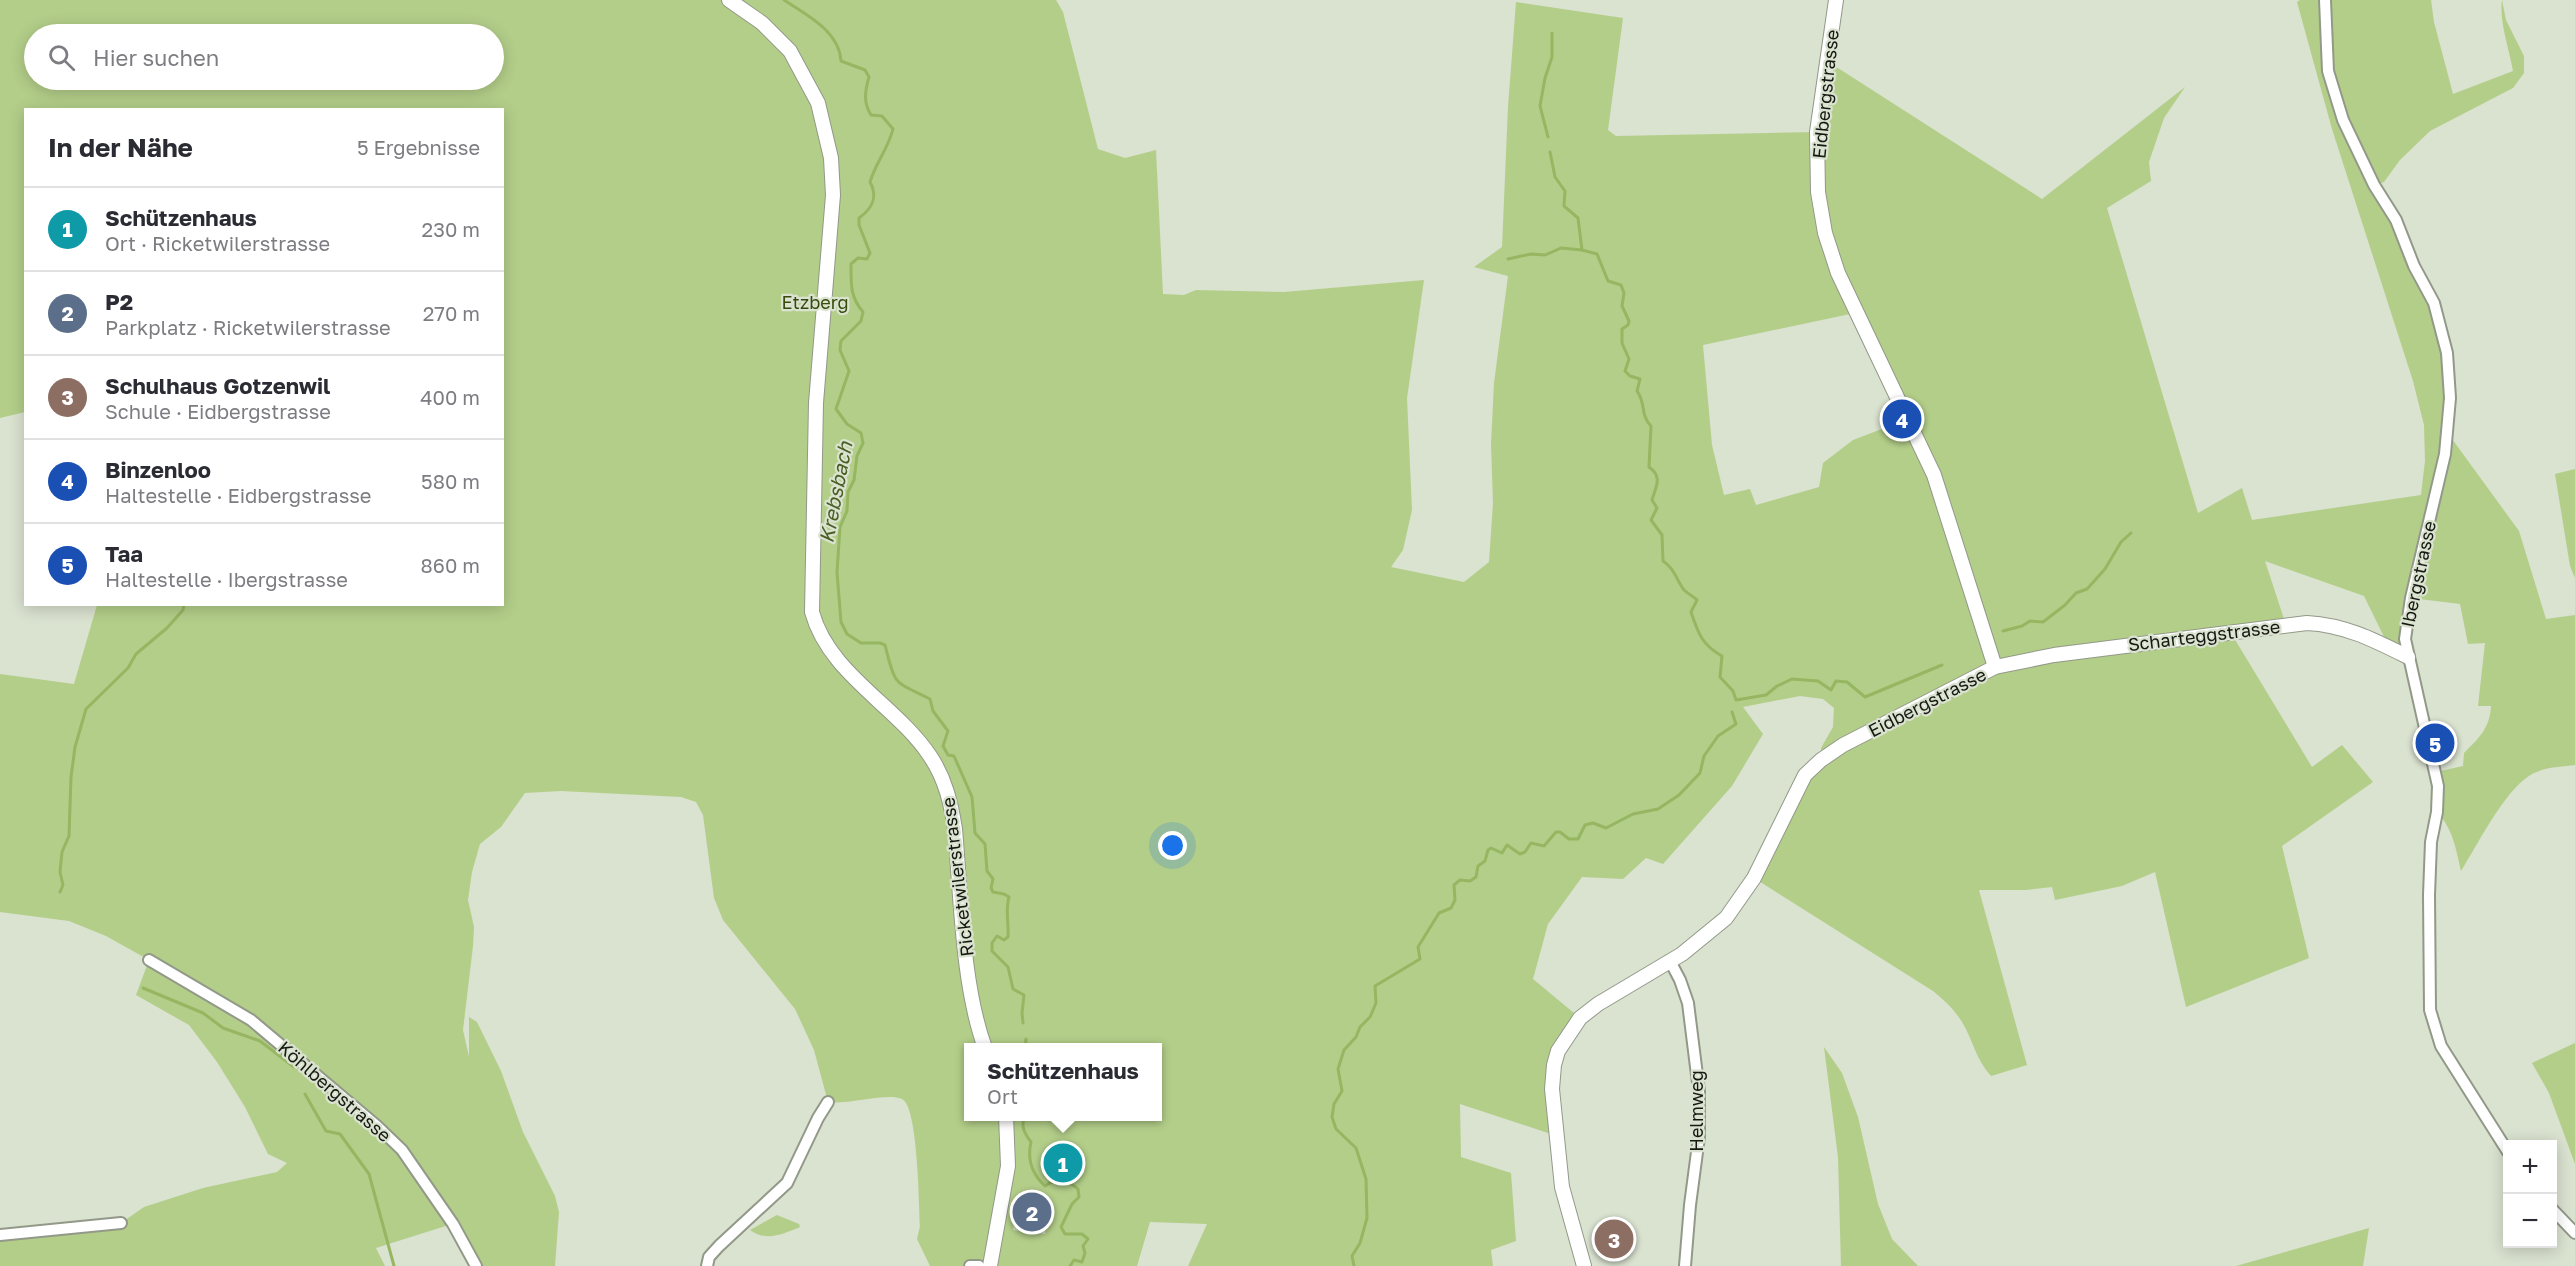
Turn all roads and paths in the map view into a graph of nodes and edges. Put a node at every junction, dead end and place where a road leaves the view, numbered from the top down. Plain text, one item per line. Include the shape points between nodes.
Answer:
1 (729, 0) edge
2 (1836, 0) edge
3 (2325, 0) edge
4 (2408, 657) junction
5 (1995, 667) junction
6 (149, 960) dead end
7 (1670, 960) junction
8 (983, 1043) edge
9 (828, 1102) dead end
10 (1006, 1121) edge
11 (2503, 1144) edge
12 (2557, 1213) edge
13 (122, 1223) dead end
14 (2575, 1233) edge
15 (0, 1235) edge
16 (476, 1266) edge
17 (707, 1266) edge
18 (970, 1266) edge
19 (979, 1266) edge
20 (990, 1266) edge
21 (1584, 1266) edge
22 (1685, 1266) edge

1 - 8 street, Ricketwilerstrasse via 790,51 818,103 831,158 833,195 816,403 812,612 830,652 930,755 943,779 955,829 969,980
2 - 5 street, Eidbergstrasse via 1817,132 1818,192 1825,233 1842,283 1934,475
3 - 4 street, Ibergstrasse via 2328,71 2343,120 2434,303 2447,353 2450,398 2445,454 2411,597 2404,639
4 - 5 street, Scharteggstrasse via 2357,632 2307,623 2054,655
4 - 11 street, Ibergstrasse via 2438,786 2429,895 2430,1010 2441,1046
5 - 7 street, Eidbergstrasse via 1821,759 1805,775 1754,878 1726,918
6 - 16 street, Köhlbergstrasse via 251,1020 377,1126 402,1150 453,1224
7 - 21 street, Eidbergstrasse via 1580,1018 1568,1032 1554,1065 1552,1089 1562,1187
7 - 22 street, Helmweg via 1688,1003 1699,1091 1699,1137
9 - 17 street via 788,1183 719,1246
10 - 20 street via 1008,1166
12 - 14 street
13 - 15 street
18 - 19 street

